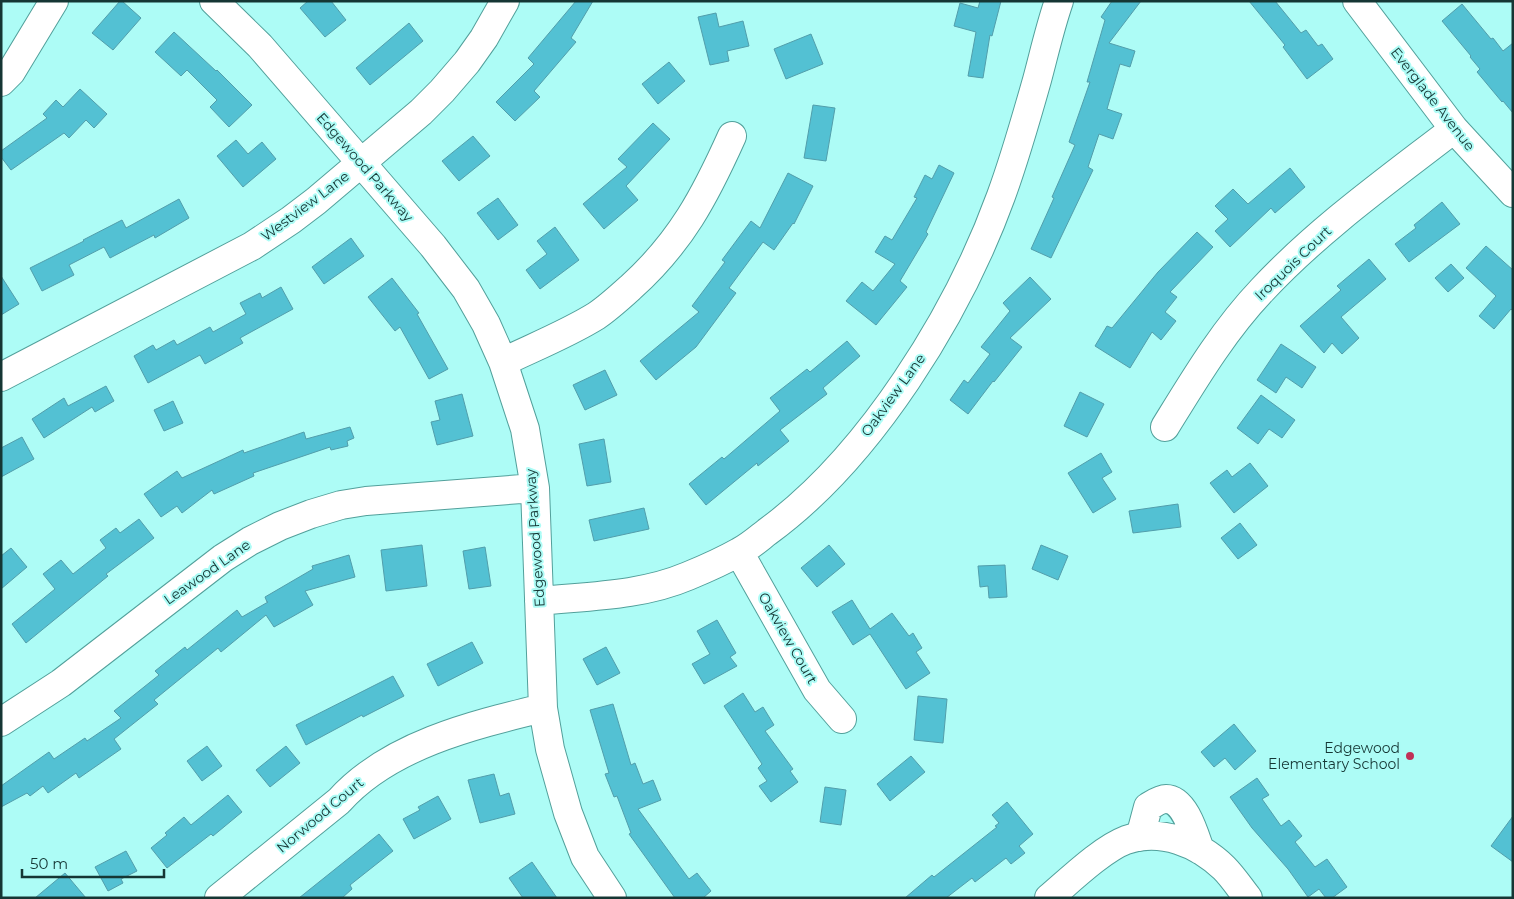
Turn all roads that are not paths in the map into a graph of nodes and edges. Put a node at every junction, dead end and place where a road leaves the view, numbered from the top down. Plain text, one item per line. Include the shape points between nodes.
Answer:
1 (54, 1) edge
2 (214, 1) edge
3 (505, 1) edge
4 (1059, 1) edge
5 (1357, 1) edge
6 (1, 82) edge
7 (1454, 129) junction
8 (732, 136) dead end
9 (361, 162) junction
10 (1513, 193) edge
11 (503, 362) junction
12 (1, 377) edge
13 (1166, 428) dead end
14 (535, 488) junction
15 (739, 552) junction
16 (539, 601) junction
17 (543, 708) junction
18 (842, 719) dead end
19 (1, 722) edge
20 (1153, 837) junction
21 (1200, 850) junction
22 (219, 898) edge
23 (612, 898) edge
24 (1049, 898) edge
25 (1248, 898) edge

1 - 6 street via 11,72
2 - 9 street, Edgewood Parkway via 260,46
3 - 9 street, Westview Lane via 484,38 442,91
4 - 15 street, Oakview Lane via 1024,130 1001,196 977,256 930,343 883,412 836,470 781,522
5 - 7 street, Everglade Avenue
7 - 10 street, Everglade Avenue
7 - 13 street, Iroquois Court via 1312,241 1260,292 1210,356
8 - 11 street via 698,207 647,273 596,316
9 - 11 street, Edgewood Parkway via 466,289
9 - 12 street, Westview Lane via 316,201 252,246
11 - 14 street, Edgewood Parkway via 525,429
14 - 16 street, Edgewood Parkway
14 - 19 street, Leawood Lane via 366,500 311,514 280,526 223,558 61,683
15 - 16 street, Oakview Lane via 687,576 637,592
15 - 18 street, Oakview Court via 817,690
16 - 17 street, Edgewood Parkway
17 - 22 street, Norwood Court via 454,732 421,744 386,764 353,785 338,801
17 - 23 street, Edgewood Parkway via 568,813 585,857
20 - 21 street via 1186,842
20 - 21 street via 1148,807 1166,799 1176,802 1185,813
20 - 24 street via 1125,841 1111,848
21 - 25 street via 1224,868

